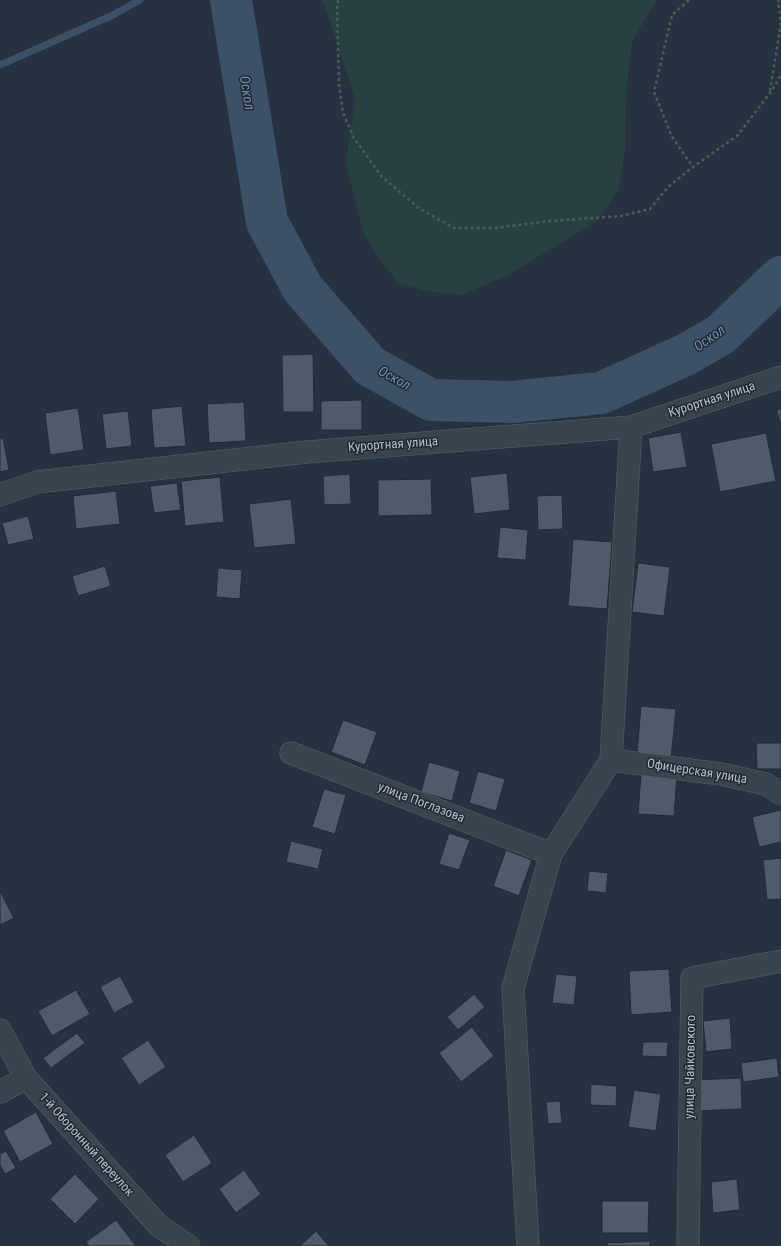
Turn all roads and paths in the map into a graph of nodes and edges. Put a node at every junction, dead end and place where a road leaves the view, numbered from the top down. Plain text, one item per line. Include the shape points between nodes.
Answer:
1 (338, 0) edge
2 (689, 0) edge
3 (779, 0) edge
4 (781, 75) edge
5 (770, 93) junction
6 (693, 166) junction
7 (781, 377) edge
8 (631, 427) junction
9 (0, 495) edge
10 (291, 753) dead end
11 (611, 760) junction
12 (781, 794) edge
13 (551, 854) junction
14 (781, 961) edge
15 (0, 1030) edge
16 (26, 1078) junction
17 (0, 1092) edge
18 (189, 1246) edge
19 (528, 1246) edge
20 (688, 1246) edge

1 - 6 path via 336,8 339,84 343,113 354,138 382,177 420,209 454,228 495,228 621,216 650,208 668,186
2 - 6 path via 672,15 654,92 672,137
3 - 5 path via 781,23
4 - 5 path
5 - 6 path via 738,135
7 - 8 street, Курортная улица
8 - 9 street, Курортная улица via 307,452 37,482
8 - 11 street
10 - 13 street, улица Поглазова
11 - 12 street, Офицерская улица via 721,774 766,784
11 - 13 street
13 - 19 street via 513,988
14 - 20 street, улица Чайковского via 692,978
15 - 16 street, 1-й Оборонный переулок
16 - 17 street
16 - 18 street, 1-й Оборонный переулок via 159,1226

